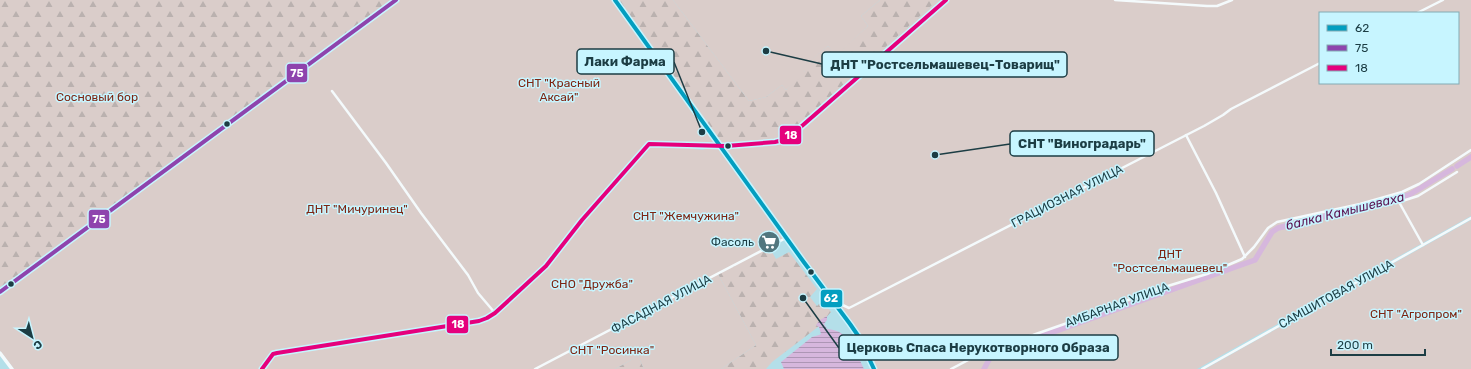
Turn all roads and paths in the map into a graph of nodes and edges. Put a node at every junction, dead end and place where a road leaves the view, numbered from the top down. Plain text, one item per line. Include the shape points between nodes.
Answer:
1 (396, 0) edge
2 (616, 0) edge
3 (946, 0) edge
4 (1115, 0) edge
5 (1232, 0) edge
6 (1443, 0) edge
7 (1419, 12) edge
8 (1319, 64) edge
9 (332, 91) dead end
10 (1186, 134) junction
11 (721, 146) junction
12 (1471, 150) edge
13 (1457, 172) dead end
14 (1471, 218) edge
15 (786, 238) junction
16 (1423, 244) junction
17 (1245, 257) junction
18 (0, 292) edge
19 (833, 301) junction
20 (494, 313) junction
21 (0, 352) edge
22 (12, 369) edge
23 (262, 369) edge
24 (535, 369) edge
25 (874, 369) edge
26 (951, 369) edge
27 (1202, 369) edge

1 - 18 street
2 - 11 street
3 - 11 street via 783,140
4 - 5 street via 1207,6 1217,6
6 - 7 street
8 - 10 street, ГРАЦИОЗНАЯ УЛИЦА
9 - 20 street
10 - 17 street
10 - 19 street, ГРАЦИОЗНАЯ УЛИЦА via 849,308
11 - 15 street
11 - 20 street via 649,144 582,220 546,266
12 - 17 street, АМБАРНАЯ УЛИЦА via 1419,184 1402,192 1277,222 1268,228
13 - 16 street via 1418,196 1399,202
14 - 16 street, САМШИТОВАЯ УЛИЦА
15 - 19 street
15 - 24 street, ФАСАДНАЯ УЛИЦА
16 - 27 street, САМШИТОВАЯ УЛИЦА
17 - 26 street, АМБАРНАЯ УЛИЦА via 1207,274 1148,292 1093,314 994,347
19 - 25 street via 854,330
20 - 23 street via 479,321 277,353 273,354
21 - 22 street

